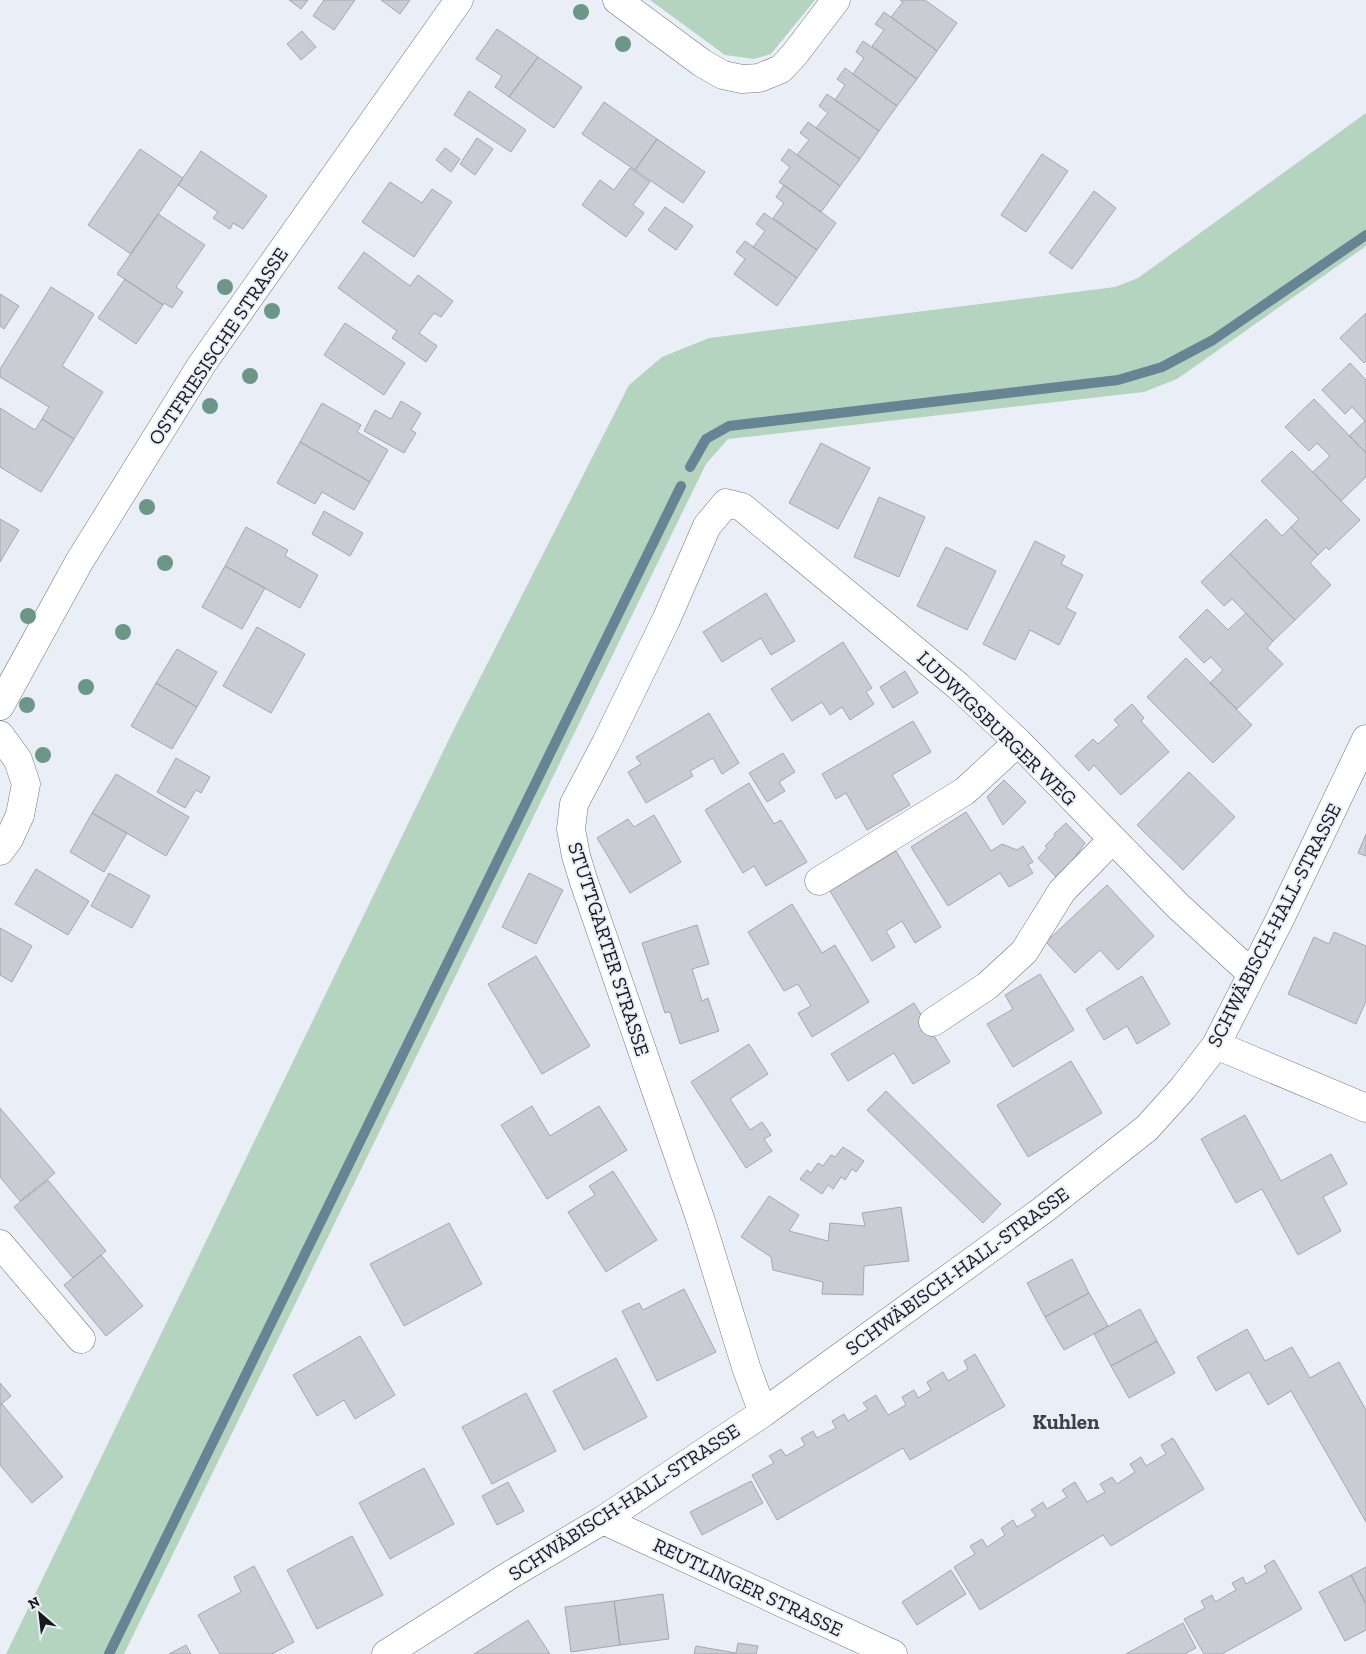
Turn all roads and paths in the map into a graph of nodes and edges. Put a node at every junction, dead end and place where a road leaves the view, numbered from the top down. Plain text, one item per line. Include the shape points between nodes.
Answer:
1 (458, 0) edge
2 (617, 0) edge
3 (836, 0) edge
4 (726, 503) joint
5 (0, 706) edge
6 (0, 735) edge
7 (1366, 738) edge
8 (1018, 742) junction
9 (1112, 840) junction
10 (0, 851) edge
11 (819, 881) dead end
12 (1252, 974) junction
13 (932, 1022) dead end
14 (1216, 1045) junction
15 (1366, 1108) edge
16 (0, 1244) edge
17 (81, 1339) dead end
18 (763, 1413) junction
19 (603, 1520) junction
20 (386, 1654) edge
21 (893, 1654) edge

1 - 5 street, OSTFRIESISCHE STRASSE via 202,364 79,562
2 - 3 street via 702,63 723,75 742,79 758,78 781,69
4 - 8 street, LUDWIGSBURGER WEG via 742,507 795,550 958,686
4 - 18 street, STUTTGARTER STRASSE via 707,526 666,620 574,804 571,829 584,882
6 - 10 street via 18,760 26,784 20,815
7 - 12 street, SCHWÄBISCH-HALL-STRASSE
8 - 9 street, LUDWIGSBURGER WEG
8 - 11 street via 965,791
9 - 12 street, LUDWIGSBURGER WEG
9 - 13 street via 1062,891 1024,952 987,986
12 - 14 street, SCHWÄBISCH-HALL-STRASSE
14 - 15 street
14 - 18 street, SCHWÄBISCH-HALL-STRASSE via 1147,1128 1042,1210
16 - 17 street
18 - 19 street, SCHWÄBISCH-HALL-STRASSE
19 - 20 street, SCHWÄBISCH-HALL-STRASSE
19 - 21 street, REUTLINGER STRASSE

